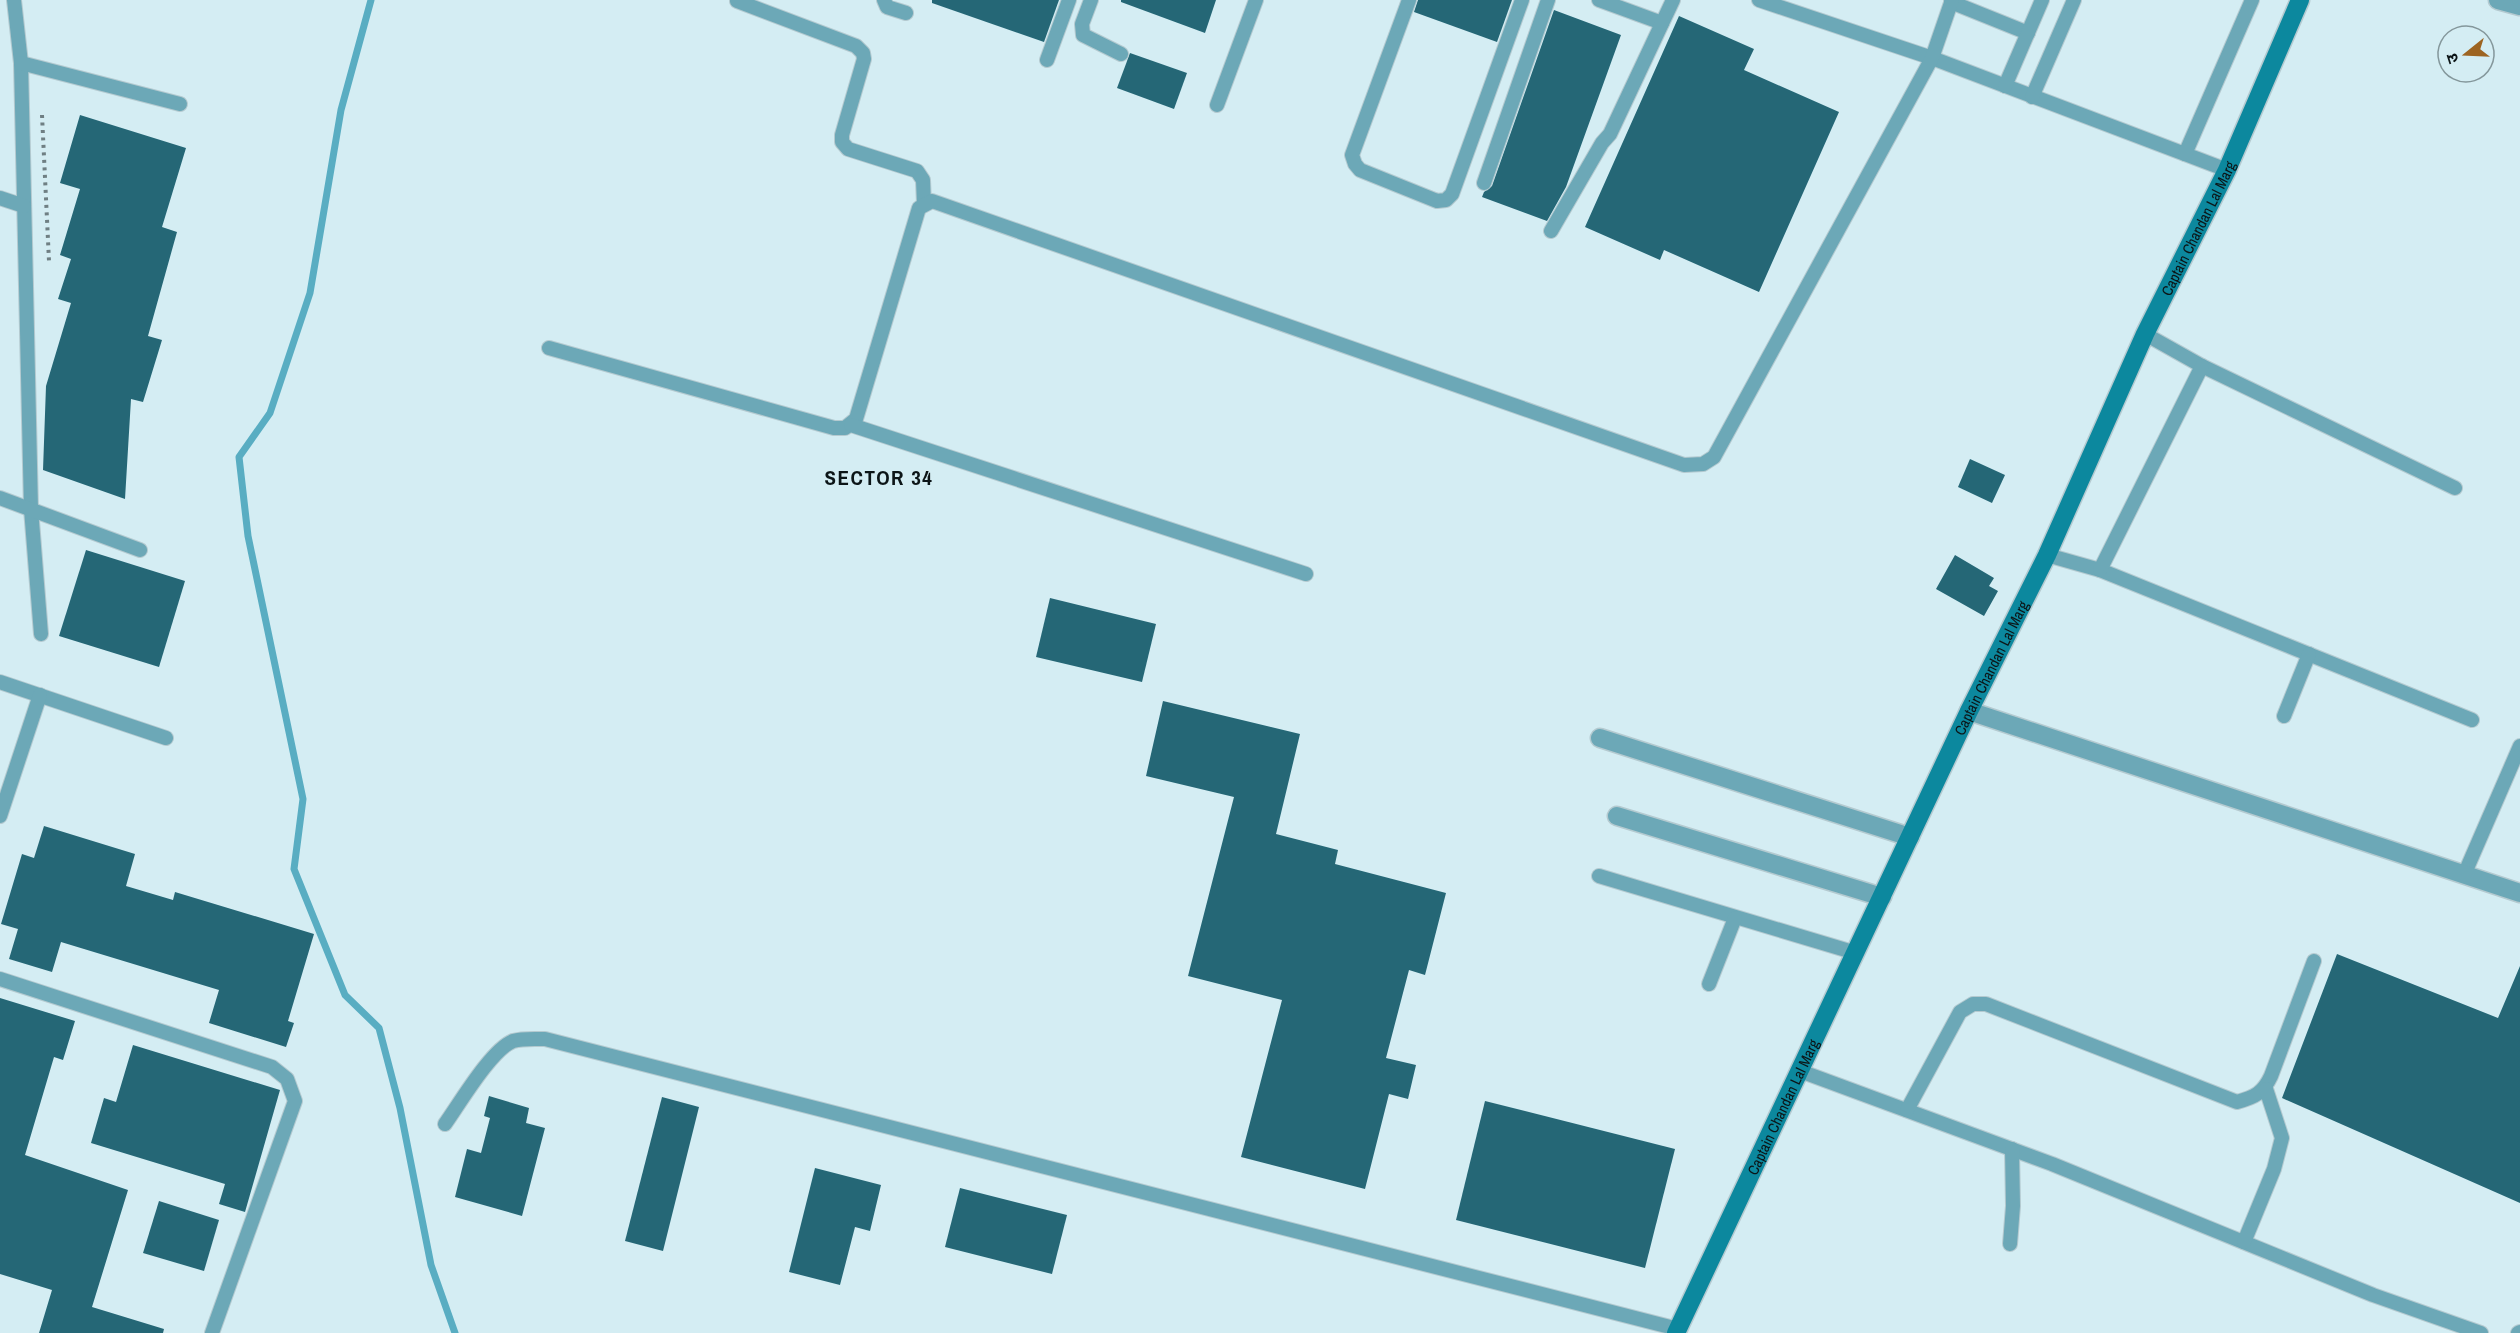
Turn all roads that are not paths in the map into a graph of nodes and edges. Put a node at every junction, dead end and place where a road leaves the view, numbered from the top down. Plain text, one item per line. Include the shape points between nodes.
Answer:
1 (14, 0) edge
2 (884, 0) edge
3 (1069, 0) edge
4 (1091, 0) edge
5 (1256, 0) edge
6 (1409, 0) edge
7 (1522, 0) edge
8 (1548, 0) edge
9 (1599, 0) edge
10 (1673, 0) edge
11 (1759, 0) edge
12 (2042, 0) edge
13 (2074, 0) edge
14 (2252, 0) edge
15 (2300, 0) edge
16 (2499, 0) edge
17 (737, 1) edge
18 (1952, 1) edge
19 (2520, 6) edge
20 (906, 13) dead end
21 (1662, 23) junction
22 (2028, 33) junction
23 (1121, 54) dead end
24 (1932, 58) junction
25 (1047, 60) dead end
26 (21, 63) junction
27 (2005, 86) junction
28 (2032, 96) junction
29 (180, 104) dead end
30 (1217, 105) dead end
31 (2185, 154) junction
32 (2227, 170) junction
33 (1484, 183) dead end
34 (0, 198) edge
35 (924, 204) junction
36 (24, 206) junction
37 (1551, 231) dead end
38 (2145, 334) junction
39 (549, 348) dead end
40 (2202, 366) junction
41 (851, 425) junction
42 (2455, 488) dead end
43 (0, 498) edge
44 (31, 509) junction
45 (140, 550) dead end
46 (2047, 555) junction
47 (2100, 570) junction
48 (1306, 574) dead end
49 (41, 634) dead end
50 (2309, 654) junction
51 (0, 682) edge
52 (40, 694) junction
53 (1969, 711) junction
54 (2284, 716) dead end
55 (2472, 720) dead end
56 (166, 738) dead end
57 (1599, 738) dead end
58 (2520, 746) edge
59 (0, 816) edge
60 (1617, 816) dead end
61 (1910, 837) junction
62 (2464, 875) junction
63 (1599, 876) dead end
64 (2520, 893) edge
65 (1882, 897) junction
66 (1735, 918) junction
67 (1856, 953) junction
68 (2314, 961) dead end
69 (0, 979) edge
70 (1708, 984) dead end
71 (1800, 1071) junction
72 (2265, 1089) junction
73 (1907, 1110) junction
74 (445, 1124) dead end
75 (2012, 1149) junction
76 (2244, 1242) junction
77 (2010, 1244) dead end
78 (1677, 1331) edge
79 (212, 1333) edge
80 (2481, 1333) edge

1 - 26 lane
2 - 20 lane via 887,7
3 - 25 lane
4 - 23 lane via 1082,24 1083,35
5 - 30 lane
6 - 7 lane via 1352,155 1360,170 1437,201 1452,194
8 - 33 lane
9 - 21 lane
10 - 21 lane
11 - 24 lane
12 - 22 lane
13 - 28 lane
14 - 31 lane
15 - 32 street, Captain Chandan Lal Marg
16 - 19 street
17 - 35 lane via 856,46 864,53 842,142 848,149 917,171 922,180
18 - 22 lane
18 - 24 lane
21 - 37 lane via 1610,134
22 - 27 lane
24 - 27 lane
24 - 35 lane via 1714,457 1703,464 1673,461 945,204
26 - 29 lane
26 - 36 lane
27 - 28 lane
28 - 31 lane
31 - 32 lane
32 - 38 street, Captain Chandan Lal Marg
34 - 36 lane
35 - 41 lane via 919,208
36 - 44 lane
38 - 40 lane
38 - 46 street, Captain Chandan Lal Marg
39 - 41 lane via 834,428
40 - 42 lane
40 - 47 lane
41 - 48 lane
43 - 44 lane
44 - 45 lane
44 - 49 lane
46 - 47 lane
46 - 53 street, Captain Chandan Lal Marg
47 - 50 lane
50 - 54 lane
50 - 55 lane
51 - 52 lane
52 - 56 lane
52 - 59 lane
53 - 61 street, Captain Chandan Lal Marg
53 - 62 street
57 - 61 street
58 - 62 lane
60 - 65 street
61 - 65 street, Captain Chandan Lal Marg
62 - 64 street
63 - 66 lane
65 - 67 street, Captain Chandan Lal Marg
66 - 67 lane
66 - 70 lane
67 - 71 street, Captain Chandan Lal Marg
68 - 72 lane
69 - 79 lane via 272,1067 287,1079 295,1101
71 - 73 lane
71 - 78 street, Captain Chandan Lal Marg
72 - 73 lane via 2255,1097 2237,1102 1986,1004 1972,1004 1960,1012
72 - 76 lane via 2282,1138 2274,1169
73 - 75 lane
74 - 78 lane via 498,1050 513,1041 545,1039
75 - 76 lane
75 - 77 lane
76 - 80 lane via 2373,1295

